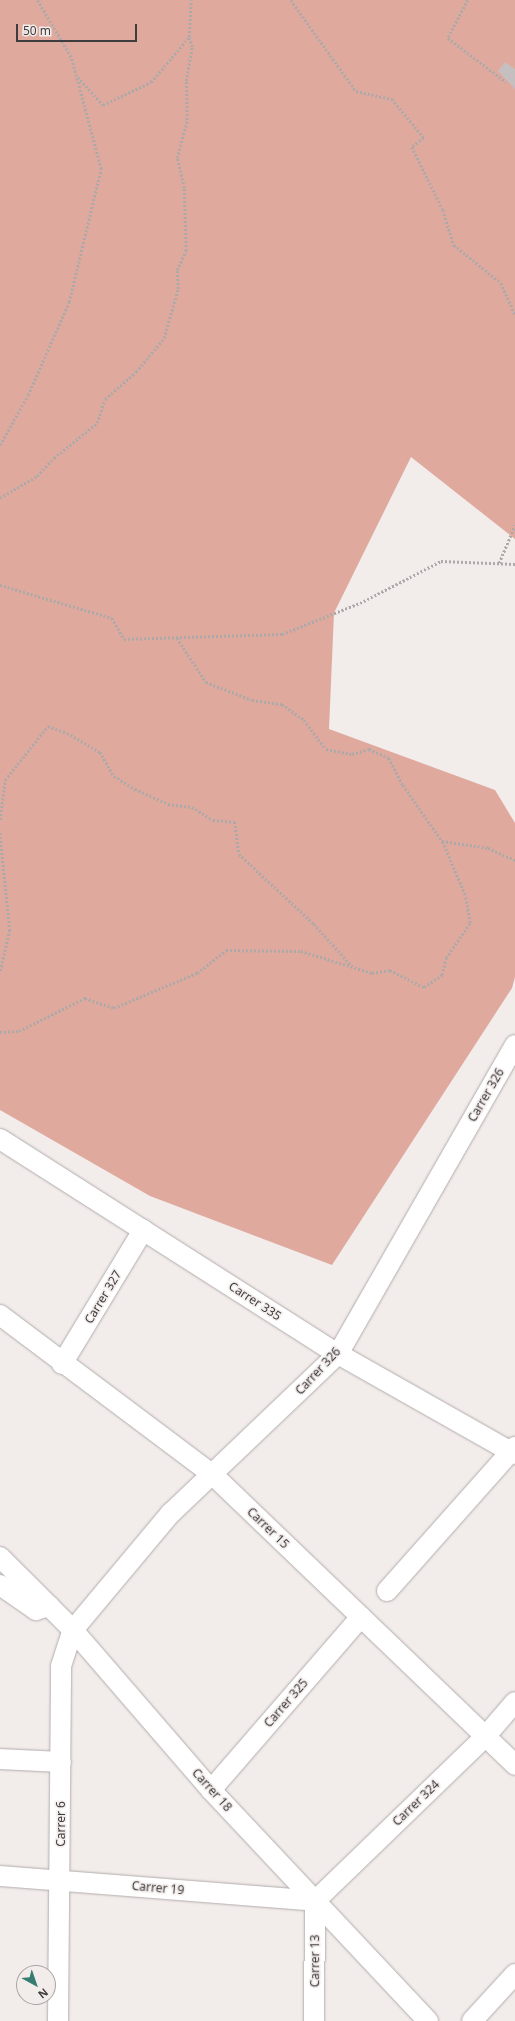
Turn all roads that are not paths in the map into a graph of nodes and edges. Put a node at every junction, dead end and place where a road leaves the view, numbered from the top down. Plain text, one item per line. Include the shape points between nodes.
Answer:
1 (515, 1045) edge
2 (0, 1139) edge
3 (143, 1230) junction
4 (0, 1315) edge
5 (338, 1354) junction
6 (62, 1364) junction
7 (514, 1451) edge
8 (213, 1475) junction
9 (0, 1557) edge
10 (0, 1584) edge
11 (387, 1591) dead end
12 (49, 1606) junction
13 (361, 1616) junction
14 (73, 1630) junction
15 (515, 1702) edge
16 (485, 1737) junction
17 (0, 1759) edge
18 (61, 1762) junction
19 (515, 1765) edge
20 (211, 1790) junction
21 (0, 1876) edge
22 (61, 1880) junction
23 (315, 1901) junction
24 (515, 1974) edge
25 (58, 2021) edge
26 (314, 2021) edge
27 (428, 2021) edge
28 (472, 2021) edge

1 - 5 street, Carrer 326
2 - 3 street, Carrer 335
3 - 5 street, Carrer 335
3 - 6 street, Carrer 327
4 - 6 street, Carrer 15
5 - 7 street, Carrer 335
5 - 8 street, Carrer 326
6 - 8 street, Carrer 15
7 - 11 street
8 - 13 street, Carrer 15
8 - 14 street, Carrer 326 via 171,1513
9 - 12 street, Carrer 18
10 - 12 street via 36,1610
12 - 14 street, Carrer 18
13 - 16 street, Carrer 15
13 - 20 street, Carrer 325
14 - 18 street, Carrer 6 via 61,1666
14 - 20 street, Carrer 18
15 - 16 street, Carrer 324
16 - 19 street, Carrer 15
16 - 23 street, Carrer 324
17 - 18 street
18 - 22 street, Carrer 6
20 - 23 street, Carrer 18
21 - 22 street, Carrer 19
22 - 23 street, Carrer 19
22 - 25 street, Carrer 6
23 - 26 street, Carrer 13
23 - 27 street, Carrer 18
24 - 28 street

